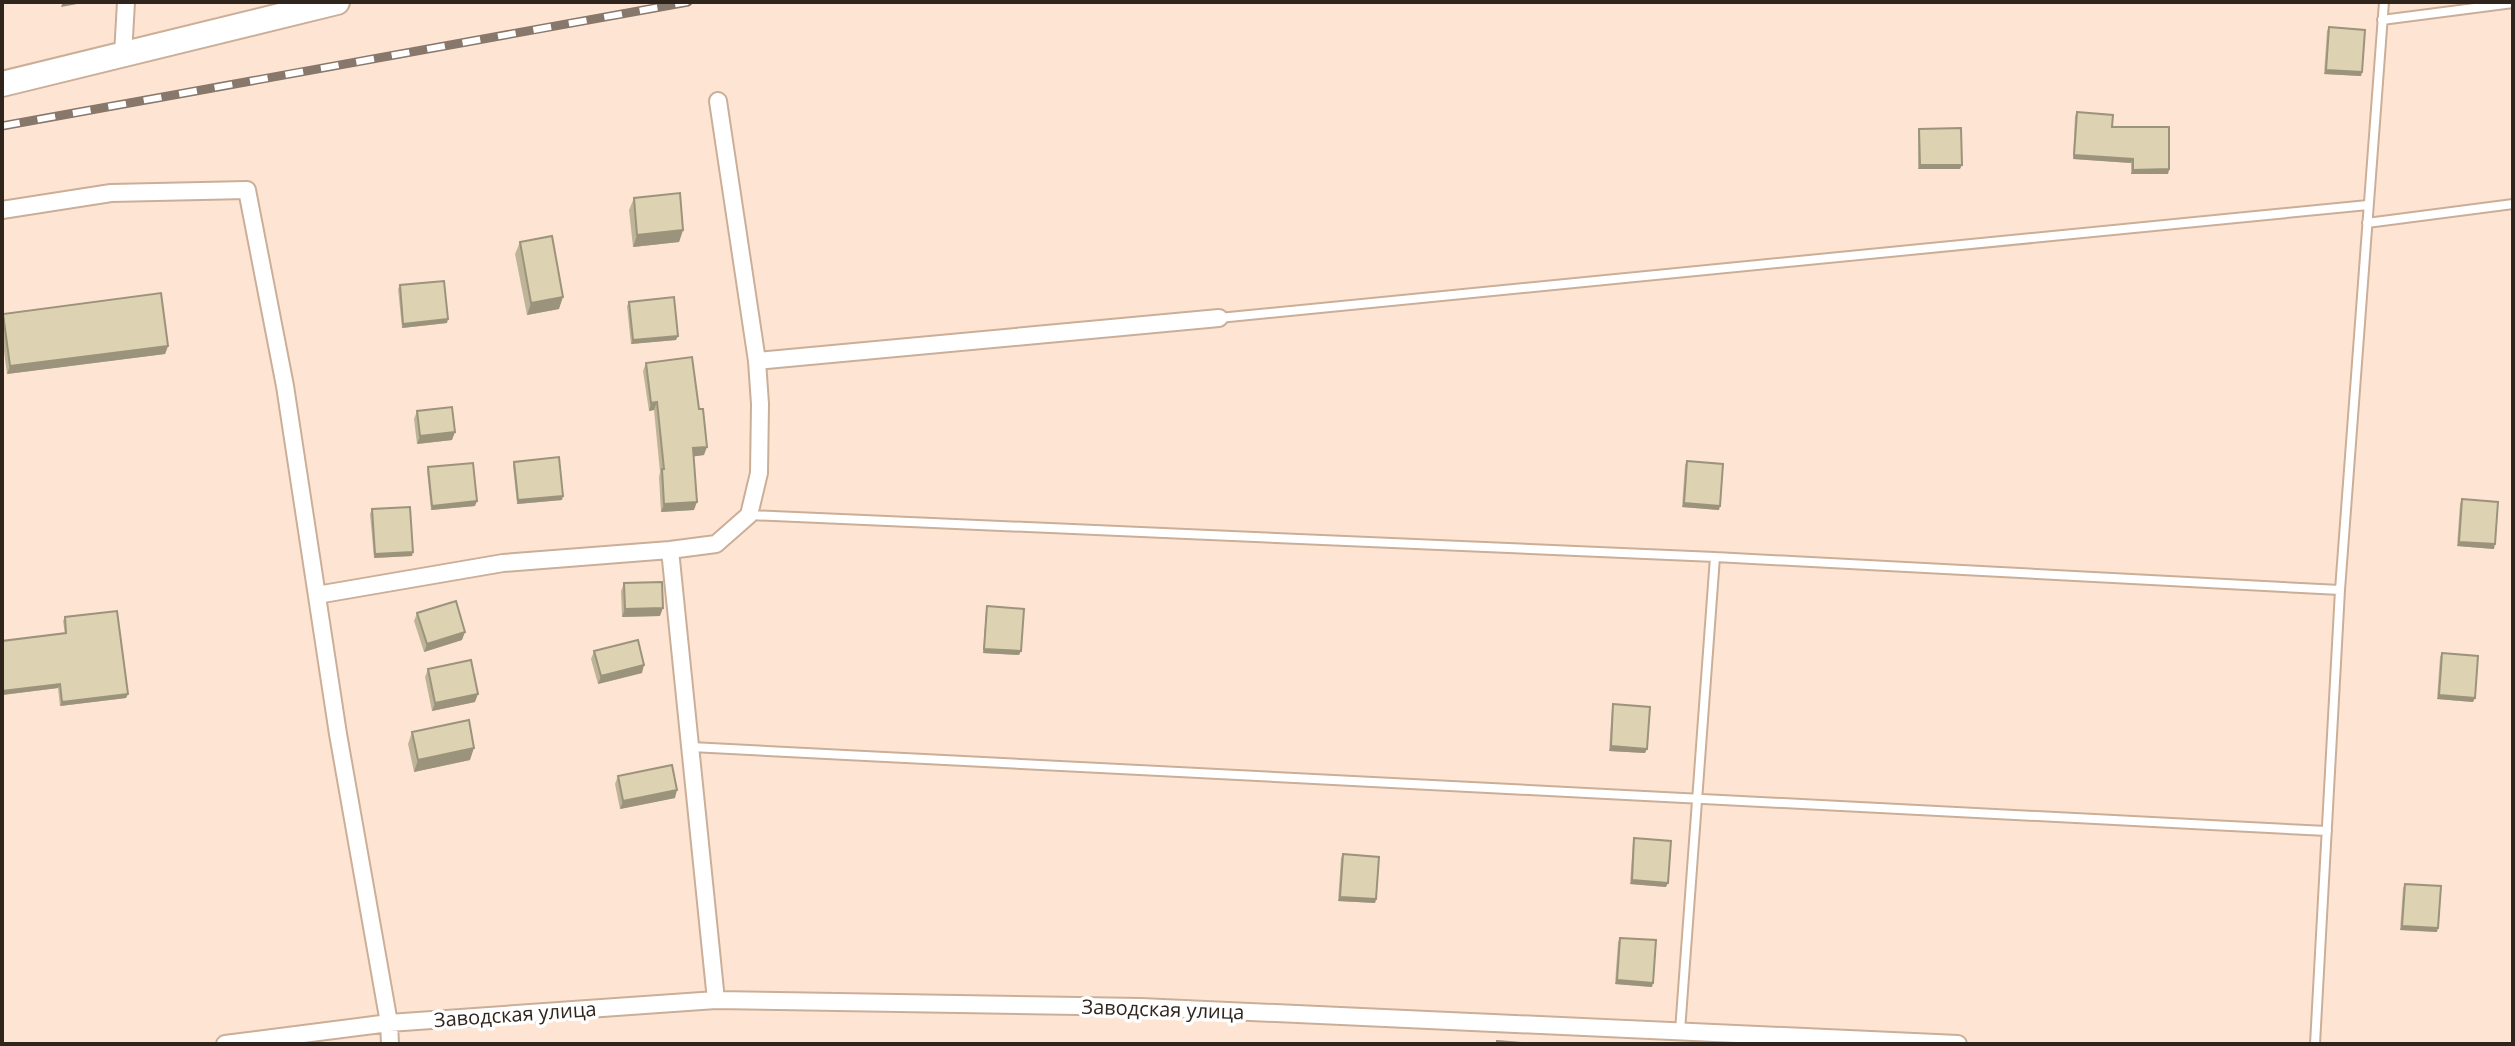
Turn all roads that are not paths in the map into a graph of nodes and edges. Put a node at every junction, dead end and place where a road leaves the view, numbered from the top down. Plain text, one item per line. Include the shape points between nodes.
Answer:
1 (126, 2) edge
2 (337, 2) edge
3 (2384, 2) edge
4 (2513, 3) edge
5 (2382, 20) junction
6 (123, 55) junction
7 (2, 84) edge
8 (718, 101) dead end
9 (2513, 204) edge
10 (2368, 205) junction
11 (2, 210) edge
12 (2367, 223) junction
13 (1219, 318) joint
14 (757, 361) junction
15 (749, 515) junction
16 (670, 550) junction
17 (1715, 557) junction
18 (2340, 590) junction
19 (317, 595) junction
20 (691, 747) junction
21 (1697, 798) junction
22 (2327, 831) junction
23 (716, 1000) junction
24 (389, 1023) junction
25 (1679, 1033) junction
26 (225, 1044) edge
27 (390, 1044) edge
28 (1958, 1044) edge
29 (2315, 1044) edge

1 - 6 street
2 - 6 street
3 - 5 lane
4 - 5 lane
5 - 10 lane
6 - 7 street
8 - 14 street
9 - 12 lane
10 - 12 lane
10 - 13 lane
11 - 19 street via 111,193 247,190 285,386
12 - 18 lane
13 - 14 street
14 - 15 street via 759,473
15 - 16 street via 716,544
15 - 17 lane
16 - 19 street via 503,563
16 - 20 street
17 - 18 lane
17 - 21 lane
18 - 22 lane
19 - 24 street
20 - 21 lane
20 - 23 street
21 - 22 lane
21 - 25 lane
22 - 29 lane
23 - 24 street, Заводская улица
23 - 25 street, Заводская улица via 1141,1007
24 - 26 street, Заводская улица
24 - 27 street
25 - 28 street, Заводская улица

